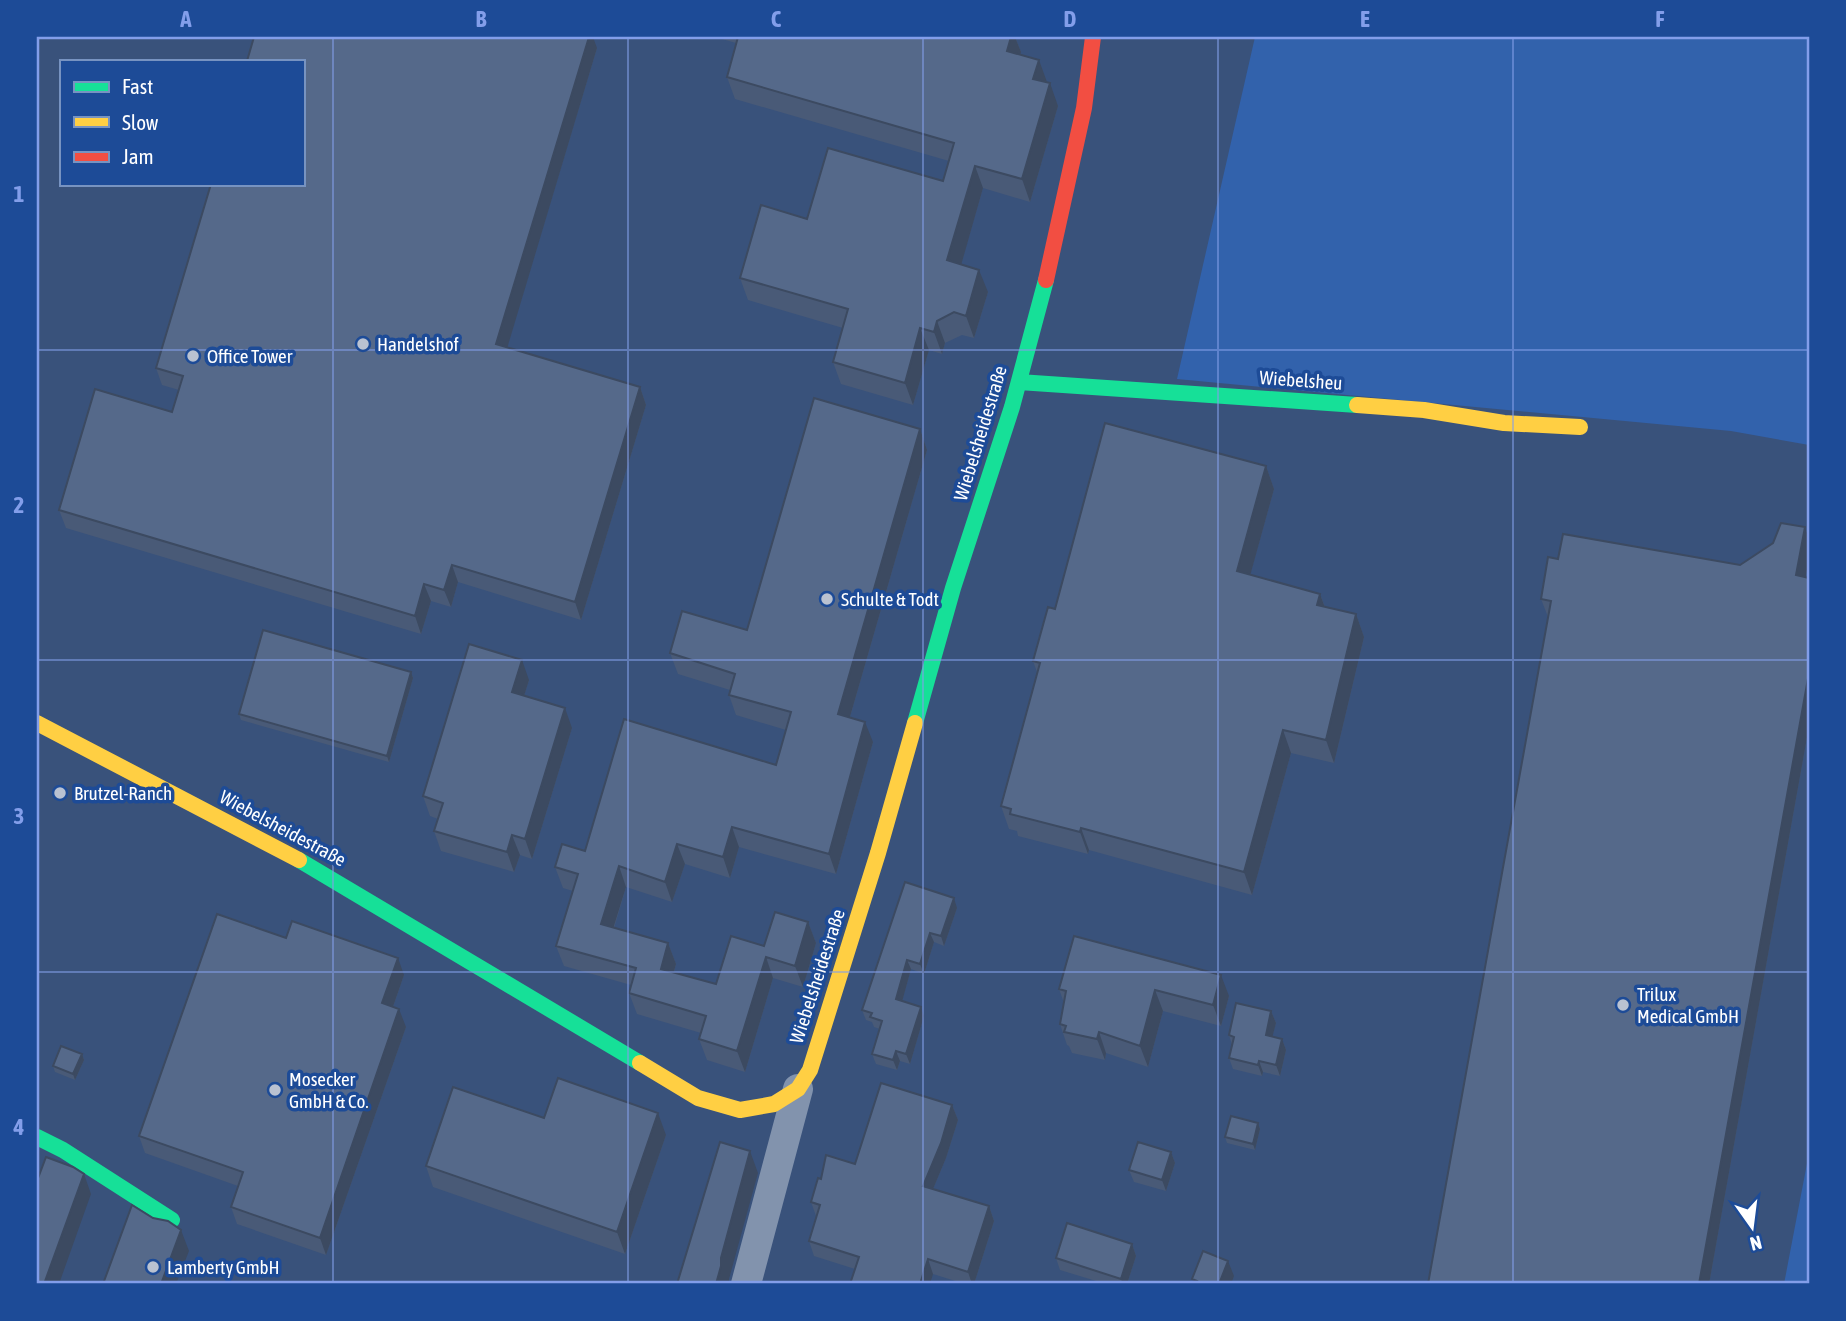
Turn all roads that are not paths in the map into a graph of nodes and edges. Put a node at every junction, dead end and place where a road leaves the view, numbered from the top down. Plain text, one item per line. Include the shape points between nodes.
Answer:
1 (1093, 37) edge
2 (1018, 383) junction
3 (1580, 427) dead end
4 (37, 723) edge
5 (798, 1089) junction
6 (37, 1137) edge
7 (172, 1220) edge
8 (746, 1284) edge

1 - 2 street, Wiebelsheidestraße via 1068,187
2 - 3 street, Wiebelsheu via 1424,410 1504,423
2 - 5 street, Wiebelsheidestraße via 953,588 878,853 810,1070
4 - 5 street, Wiebelsheidestraße via 321,871 698,1098 740,1110 774,1104
5 - 8 street
6 - 7 street

